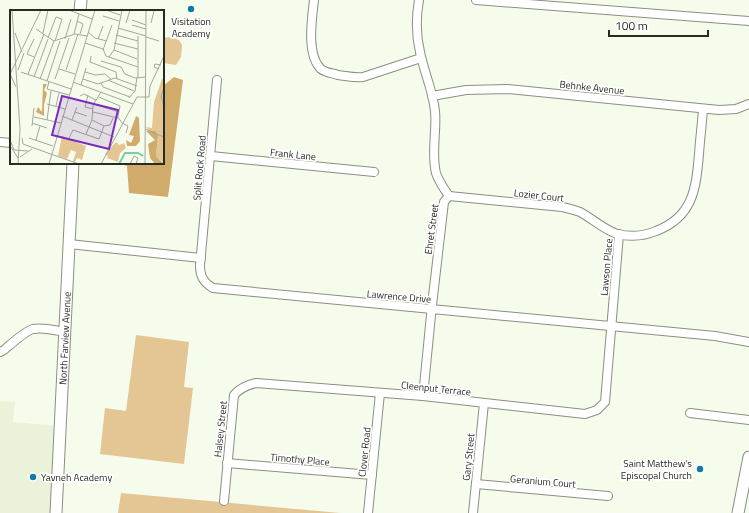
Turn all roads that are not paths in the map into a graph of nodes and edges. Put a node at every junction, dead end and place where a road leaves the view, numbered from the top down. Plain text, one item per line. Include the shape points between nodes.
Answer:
1 (81, 0) edge
2 (314, 0) edge
3 (419, 0) edge
4 (476, 0) edge
5 (80, 10) edge
6 (749, 21) edge
7 (421, 58) junction
8 (217, 80) dead end
9 (432, 96) junction
10 (749, 104) edge
11 (703, 108) junction
12 (0, 142) edge
13 (10, 143) edge
14 (211, 156) junction
15 (73, 164) edge
16 (374, 172) dead end
17 (449, 196) junction
18 (619, 234) junction
19 (69, 244) junction
20 (201, 258) junction
21 (432, 309) junction
22 (611, 326) junction
23 (65, 332) junction
24 (749, 342) edge
25 (0, 352) edge
26 (267, 384) joint
27 (380, 393) junction
28 (423, 396) junction
29 (484, 403) junction
30 (602, 406) joint
31 (690, 414) dead end
32 (749, 420) edge
33 (749, 457) edge
34 (227, 463) junction
35 (372, 475) junction
36 (476, 484) junction
37 (608, 496) dead end
38 (224, 501) dead end
39 (56, 513) edge
40 (368, 513) edge
41 (473, 513) edge
42 (738, 513) edge

1 - 5 street
2 - 7 street via 311,34 315,60 328,72 354,78 363,77
3 - 7 street, Ehret Street via 417,31
4 - 6 street
7 - 9 street, Ehret Street
8 - 14 street, Split Rock Road
9 - 11 street, Behnke Avenue via 466,90 507,89
9 - 17 street, Ehret Street via 435,169
10 - 11 street, Behnke Avenue via 725,110
11 - 18 street, Lawson Place via 695,189 686,209 671,224 660,229 641,235
12 - 13 street
14 - 16 street, Frank Lane
14 - 20 street, Split Rock Road
15 - 19 street, North Farview Avenue
17 - 18 street, Lozier Court via 562,207 580,213 607,230
17 - 21 street, Ehret Street via 444,202
18 - 22 street, Lawson Place
19 - 20 street
19 - 23 street, North Farview Avenue
20 - 21 street, Lawrence Drive via 201,277 213,288
21 - 22 street, Lawrence Drive
21 - 28 street, Ehret Street
22 - 24 street, Lawrence Drive via 715,336
22 - 30 street, Lawson Place via 605,402
23 - 25 street via 32,329
23 - 39 street, North Farview Avenue
26 - 27 street, Cleenput Terrace
26 - 34 street, Halsey Street via 249,384 234,395
27 - 28 street, Cleenput Terrace
27 - 35 street, Clover Road
28 - 29 street, Cleenput Terrace
29 - 30 street, Cleenput Terrace via 585,414 592,413
29 - 36 street, Gary Street
31 - 32 street
33 - 42 street
34 - 35 street, Timothy Place
34 - 38 street, Halsey Street
35 - 40 street, Clover Road
36 - 37 street, Geranium Court
36 - 41 street, Gary Street

